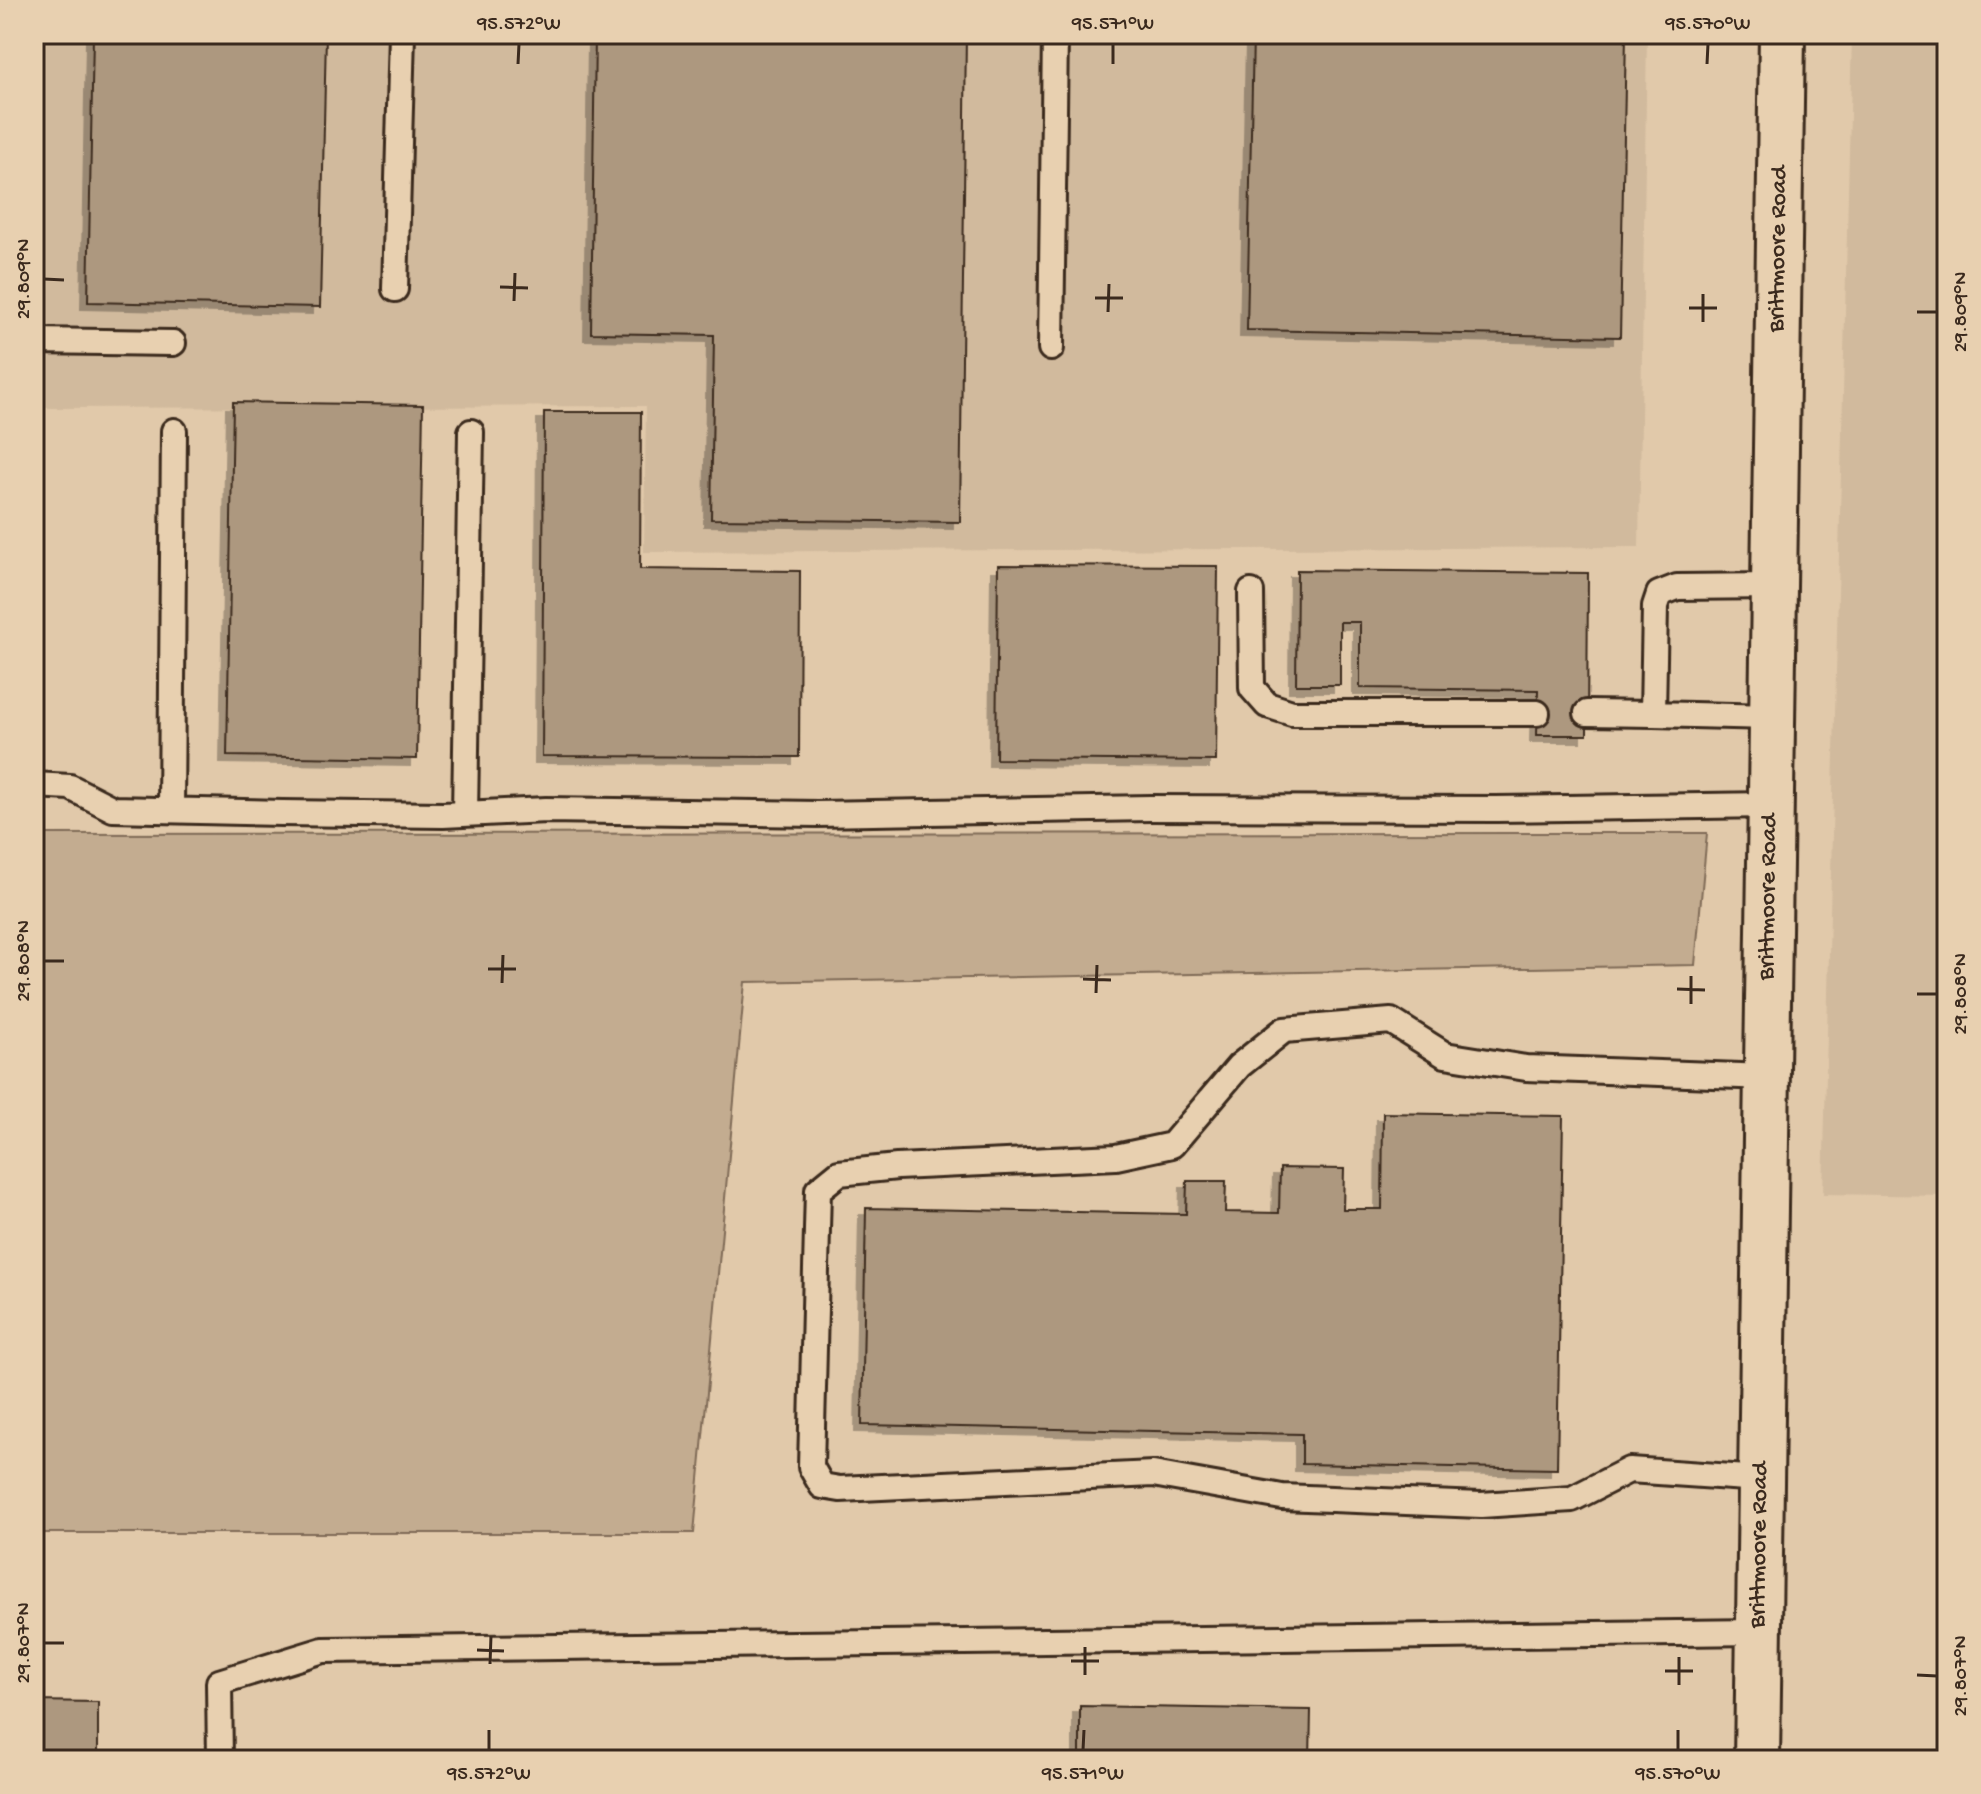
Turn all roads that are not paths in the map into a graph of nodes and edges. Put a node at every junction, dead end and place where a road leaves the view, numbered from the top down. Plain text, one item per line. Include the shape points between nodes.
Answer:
1 (402, 34) edge
2 (1055, 34) edge
3 (1782, 34) edge
4 (395, 289) dead end
5 (34, 341) edge
6 (173, 343) dead end
7 (1051, 348) dead end
8 (174, 431) dead end
9 (471, 432) dead end
10 (1774, 586) junction
11 (1251, 592) dead end
12 (1537, 713) dead end
13 (1587, 713) dead end
14 (1653, 714) junction
15 (1772, 717) junction
16 (34, 785) edge
17 (1770, 805) junction
18 (171, 810) junction
19 (465, 814) junction
20 (1767, 1077) junction
21 (1761, 1479) junction
22 (1758, 1632) junction
23 (220, 1760) edge
24 (1757, 1760) edge

1 - 4 lane
2 - 7 lane
3 - 10 main road, Brittmoore Road
5 - 6 lane
8 - 18 lane
9 - 19 lane
10 - 14 lane via 1677,587 1659,594
10 - 15 main road, Brittmoore Road
11 - 12 lane via 1252,688 1267,705 1292,713
13 - 14 lane
14 - 15 lane
15 - 17 main road, Brittmoore Road
16 - 18 lane via 70,787 113,809
17 - 19 lane
17 - 20 main road, Brittmoore Road
18 - 19 lane
20 - 21 main road, Brittmoore Road
20 - 21 lane via 1526,1068 1445,1055 1391,1021 1284,1030 1239,1066 1172,1145 1116,1157 839,1173 818,1190 811,1467 822,1486 840,1489 1153,1474 1282,1497 1481,1505 1572,1499 1629,1470
21 - 22 main road, Brittmoore Road
22 - 23 lane via 323,1650 219,1682
22 - 24 main road, Brittmoore Road

